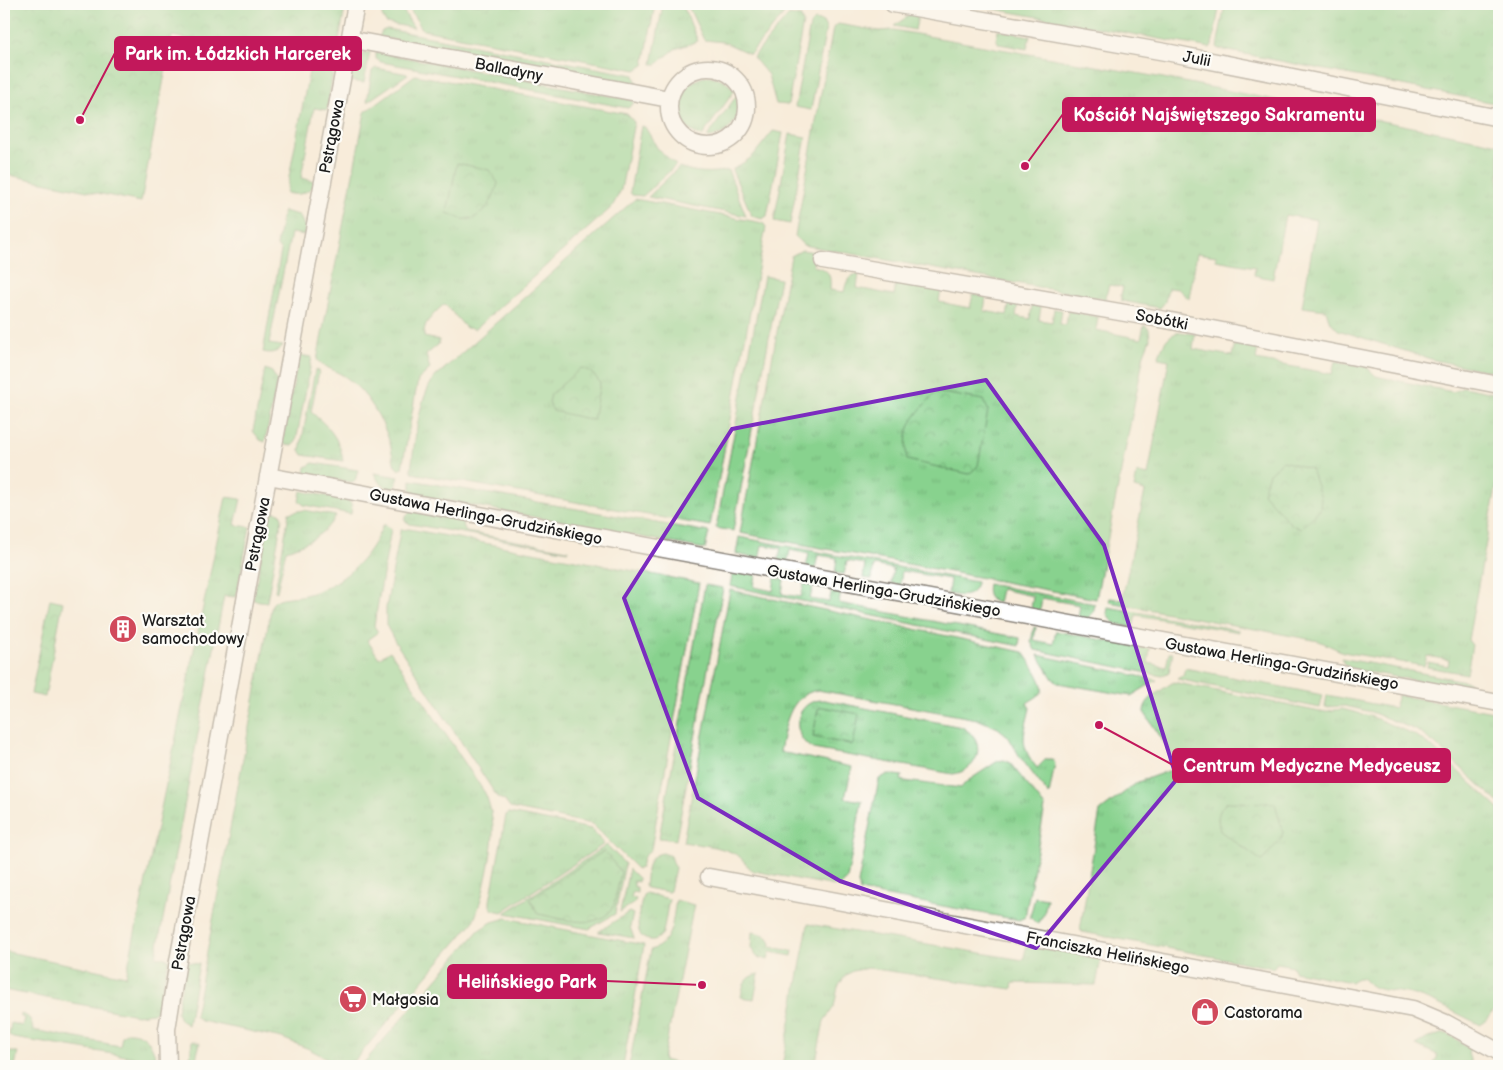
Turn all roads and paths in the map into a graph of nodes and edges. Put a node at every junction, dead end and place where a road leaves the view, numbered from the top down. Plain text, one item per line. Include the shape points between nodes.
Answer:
1 (356, 4) edge
2 (893, 4) edge
3 (349, 39) junction
4 (669, 99) junction
5 (1499, 118) edge
6 (823, 260) dead end
7 (1499, 386) edge
8 (268, 476) junction
9 (1499, 703) edge
10 (709, 877) dead end
11 (1499, 1052) edge
12 (168, 1066) edge

1 - 3 street, Pstrągowa
2 - 5 street, Julii via 1172,53
3 - 4 street, Balladyny
3 - 8 street, Pstrągowa
4 - 4 street via 672,123 686,139 699,144 719,144 731,138 748,111 746,96 736,81 724,72 707,68 680,80
6 - 7 street, Sobótki via 1130,313
8 - 9 street, Gustawa Herlinga-Grudzińskiego
8 - 12 street, Pstrągowa via 178,961 167,1029
10 - 11 street, Franciszka Helińskiego via 1413,1009

